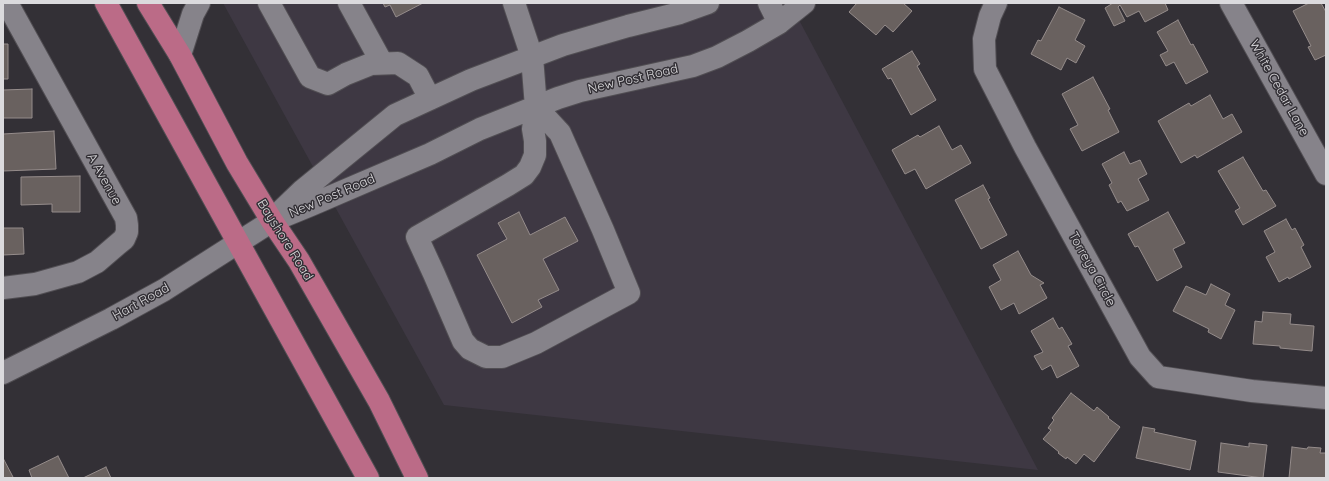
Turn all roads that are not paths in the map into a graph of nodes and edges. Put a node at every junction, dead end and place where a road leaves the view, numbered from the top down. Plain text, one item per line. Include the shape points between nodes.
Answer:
1 (7, 3) edge
2 (106, 3) edge
3 (148, 3) edge
4 (199, 3) edge
5 (269, 3) edge
6 (349, 3) edge
7 (514, 3) edge
8 (708, 3) edge
9 (769, 3) edge
10 (804, 3) edge
11 (996, 3) edge
12 (1231, 3) edge
13 (779, 23) junction
14 (180, 55) junction
15 (532, 57) junction
16 (382, 63) junction
17 (430, 99) junction
18 (536, 106) junction
19 (1326, 174) edge
20 (272, 221) junction
21 (238, 242) junction
22 (3, 288) edge
23 (3, 372) edge
24 (1326, 398) edge
25 (368, 478) edge
26 (418, 478) edge

1 - 22 street, A Avenue via 126,218 127,232 124,239 97,262 78,272 35,284
2 - 21 main road
3 - 14 main road, Bayshore Road
4 - 14 street
5 - 16 street via 310,77 328,84 371,64
6 - 16 street
7 - 15 street
8 - 15 street, New Post Road via 563,45
9 - 13 street
10 - 13 street, New Post Road
11 - 24 street, Torreya Circle via 984,39 985,69 1140,357 1158,377 1252,391
12 - 19 street, White Cedar Lane
13 - 18 street, New Post Road via 717,57 693,66 580,91
14 - 20 main road, Bayshore Road via 237,163
15 - 17 street, New Post Road
15 - 18 street
16 - 17 street via 398,63 418,76
17 - 20 street, New Post Road via 395,115 304,190
18 - 18 street via 533,128 535,155 524,175 417,237 463,341 470,349 486,357 502,357 536,343 629,293 560,133
18 - 20 street, New Post Road
20 - 21 street, Hart Road
20 - 26 main road, Bayshore Road via 299,261 379,401
21 - 23 street, Hart Road via 164,290
21 - 25 main road

